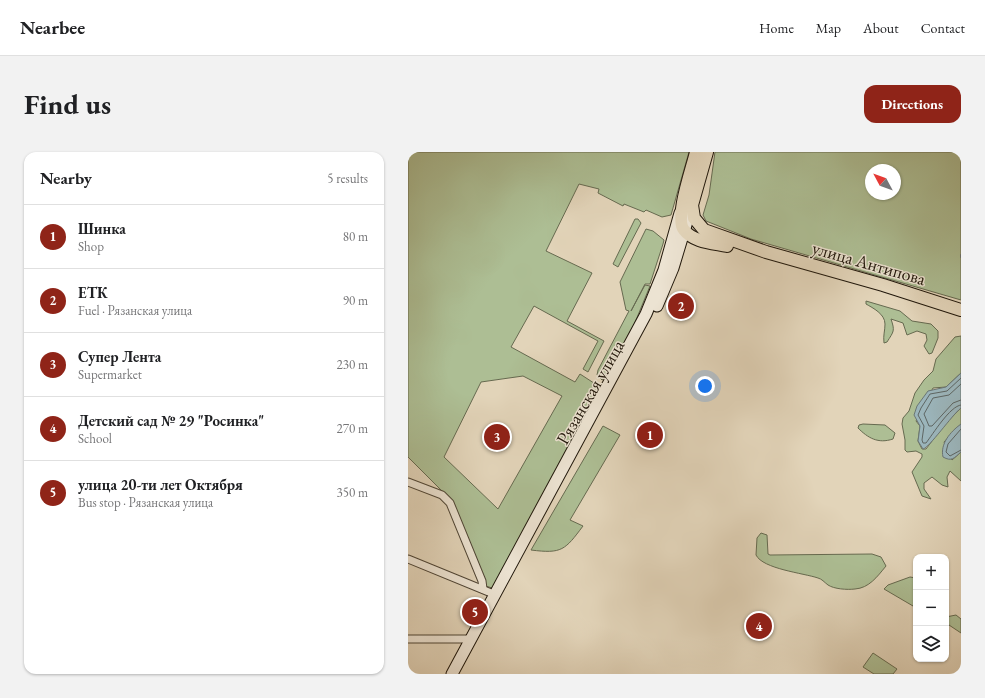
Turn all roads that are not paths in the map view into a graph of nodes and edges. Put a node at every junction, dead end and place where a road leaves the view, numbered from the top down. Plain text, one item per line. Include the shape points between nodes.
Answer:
1 (696, 152) edge
2 (707, 152) edge
3 (688, 203) junction
4 (684, 231) junction
5 (673, 239) junction
6 (711, 239) junction
7 (676, 257) junction
8 (961, 310) edge
9 (408, 482) edge
10 (408, 559) edge
11 (512, 563) junction
12 (483, 589) junction
13 (496, 595) junction
14 (408, 639) edge
15 (472, 639) junction
16 (452, 674) edge

1 - 3 main road
2 - 3 main road
3 - 4 main road via 681,223
3 - 5 main road, Рязанская улица
3 - 6 main road, улица Антипова via 698,225
4 - 5 main road
4 - 6 main road, улица Антипова via 698,239
4 - 7 main road, Рязанская улица
5 - 11 main road, Рязанская улица via 664,270 646,314
6 - 7 main road via 691,244
6 - 8 main road, улица Антипова via 883,285
7 - 11 main road, Рязанская улица via 646,327
9 - 12 street via 442,495 450,503
10 - 12 street
11 - 13 main road, Рязанская улица
12 - 13 street
13 - 15 main road, Рязанская улица
14 - 15 street
15 - 16 main road, Рязанская улица

